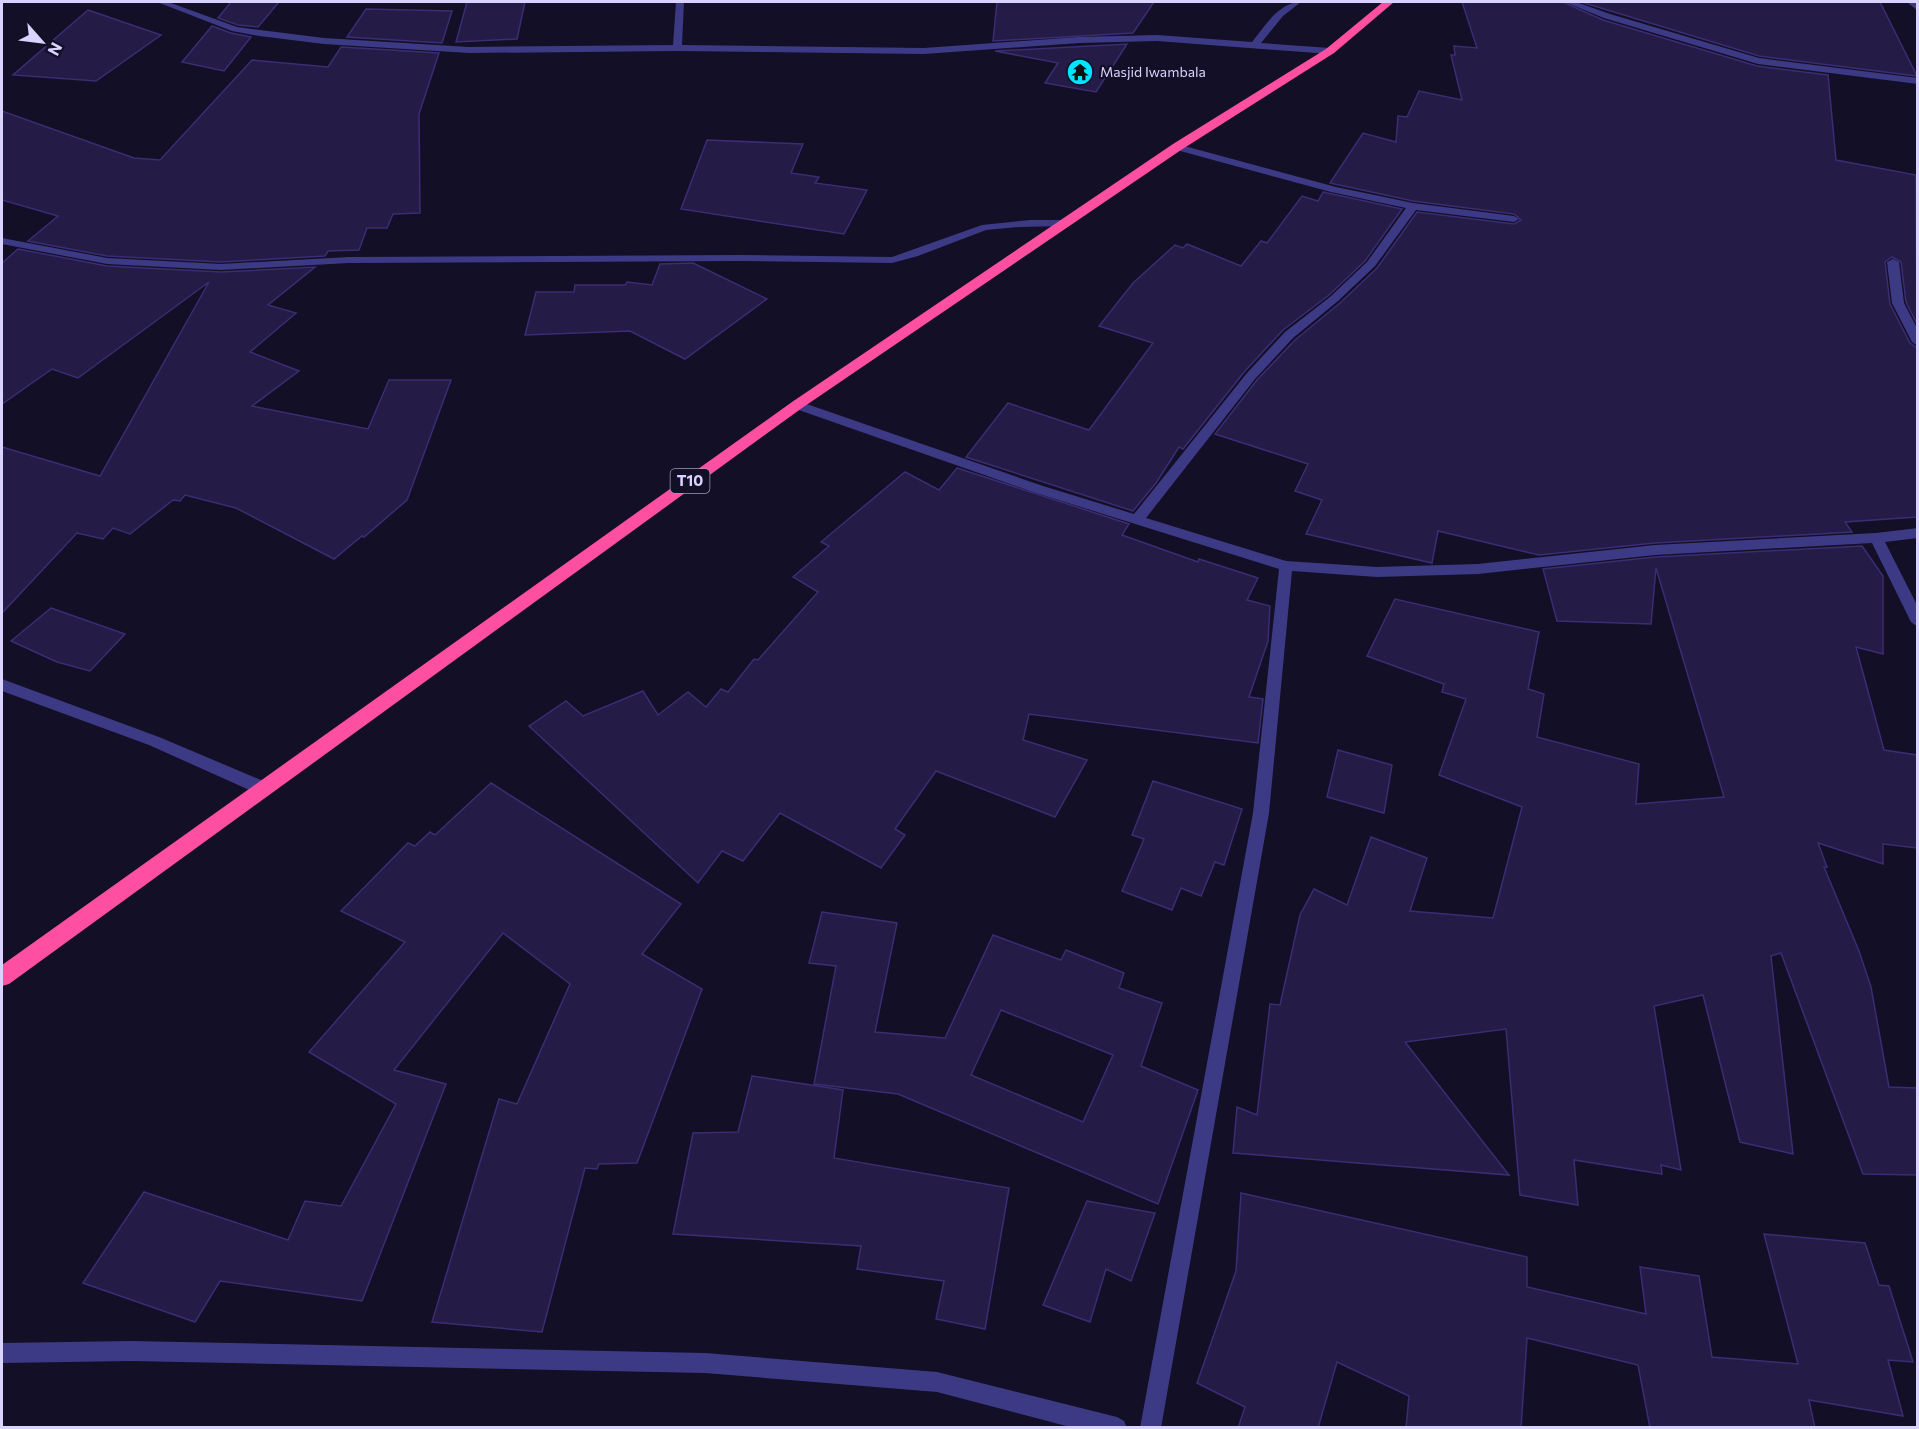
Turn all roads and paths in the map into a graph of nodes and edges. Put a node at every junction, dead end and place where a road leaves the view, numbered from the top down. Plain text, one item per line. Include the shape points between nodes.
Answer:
1 (161, 2) edge
2 (680, 2) edge
3 (1297, 2) edge
4 (1389, 2) edge
5 (1569, 2) edge
6 (1911, 2) edge
7 (1917, 8) edge
8 (1255, 44) junction
9 (677, 48) junction
10 (1330, 51) junction
11 (1917, 81) edge
12 (1177, 147) junction
13 (1413, 206) junction
14 (1514, 219) dead end
15 (1064, 224) junction
16 (2, 241) edge
17 (1893, 262) dead end
18 (1917, 342) edge
19 (797, 405) junction
20 (1136, 520) junction
21 (1917, 533) edge
22 (1876, 538) junction
23 (1286, 566) junction
24 (1917, 622) edge
25 (2, 685) edge
26 (262, 788) junction
27 (2, 976) edge
28 (2, 1353) edge
29 (1117, 1428) edge
30 (1150, 1428) edge

1 - 9 street via 235,29 324,42 469,50
2 - 9 street
3 - 8 street via 1280,14
4 - 10 highway, T10
5 - 11 street via 1758,61
6 - 7 street
8 - 9 street via 1114,38 924,51
8 - 10 street
10 - 12 highway, T10
12 - 13 street via 1277,176
12 - 15 highway, T10
13 - 14 street
13 - 20 street via 1371,264 1289,335 1251,376
15 - 16 street via 997,225 892,260 349,260 221,267 107,261
15 - 19 highway, T10
17 - 18 street via 1898,303
19 - 20 street
19 - 26 highway, T10
20 - 23 street
21 - 22 street
22 - 23 street via 1655,550 1478,569 1377,572
22 - 24 street
23 - 30 street via 1261,813
25 - 26 street via 154,741
26 - 27 highway, T10
28 - 29 street via 131,1351 705,1363 937,1382

